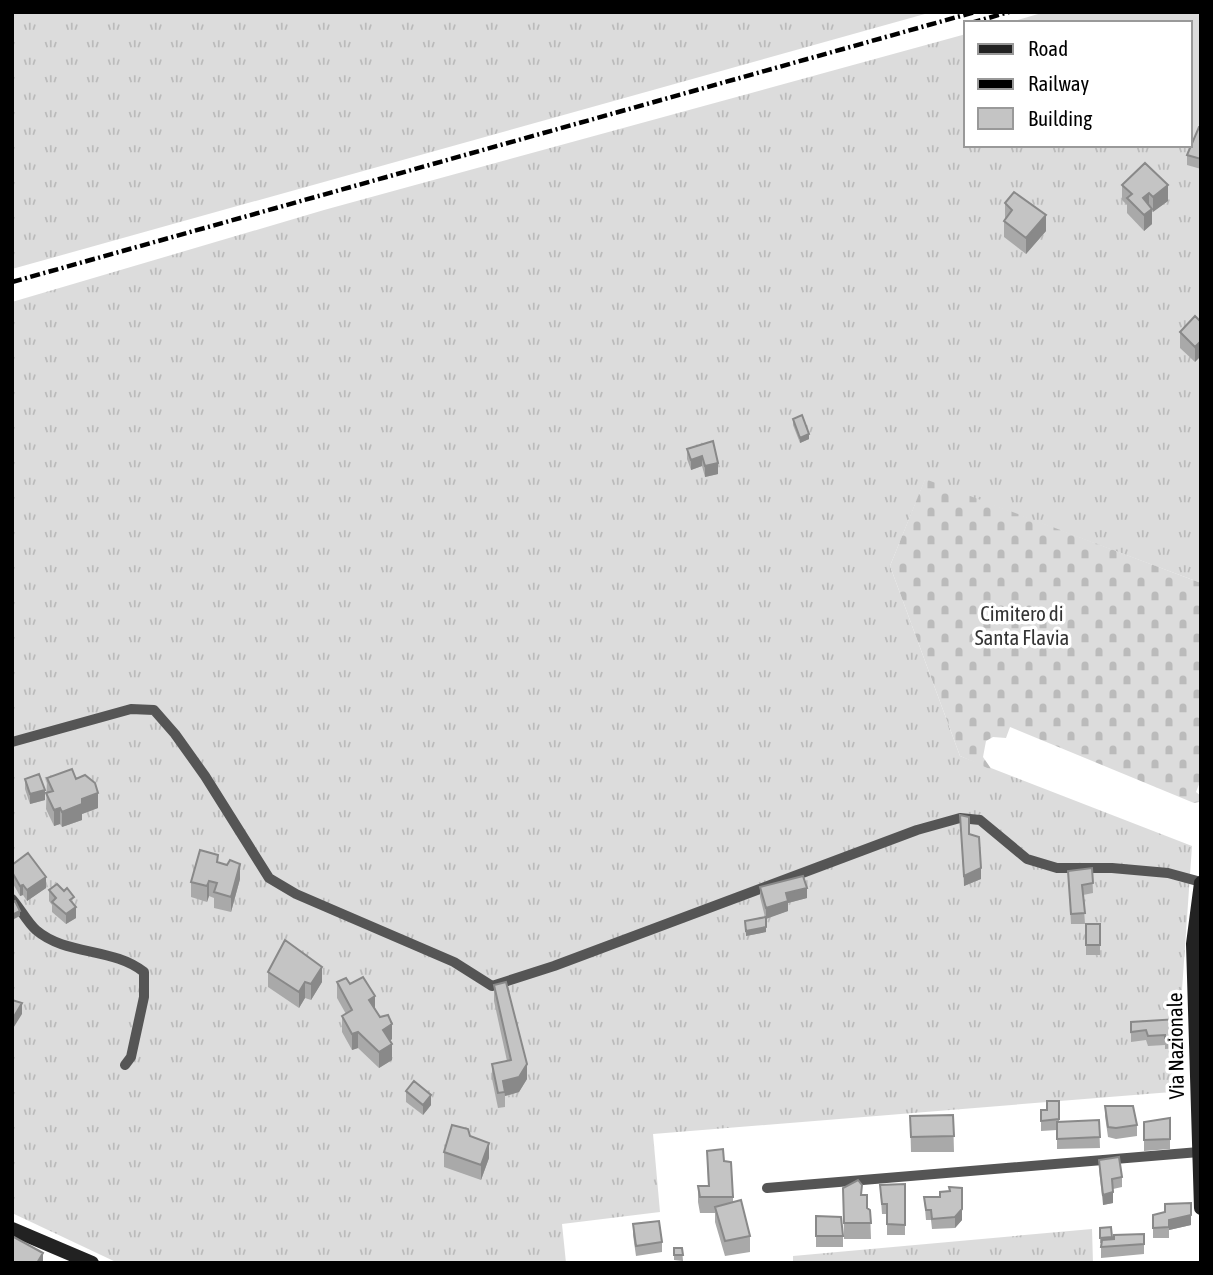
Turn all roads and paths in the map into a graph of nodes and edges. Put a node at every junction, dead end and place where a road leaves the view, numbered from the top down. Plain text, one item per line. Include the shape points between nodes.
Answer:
1 (12, 742) edge
2 (1201, 883) edge
3 (12, 899) edge
4 (125, 1065) dead end
5 (1199, 1152) junction
6 (767, 1188) dead end
7 (1201, 1208) edge
8 (12, 1229) edge
9 (92, 1263) edge

1 - 2 street via 131,709 154,710 205,776 269,878 454,962 492,986 960,818 980,820 1027,859 1057,868 1154,871
2 - 5 main road, Via Nazionale via 1193,944
3 - 4 street via 35,929 54,942 132,962 144,972 144,997 131,1057
5 - 6 street
5 - 7 main road, Via Nazionale
8 - 9 main road

